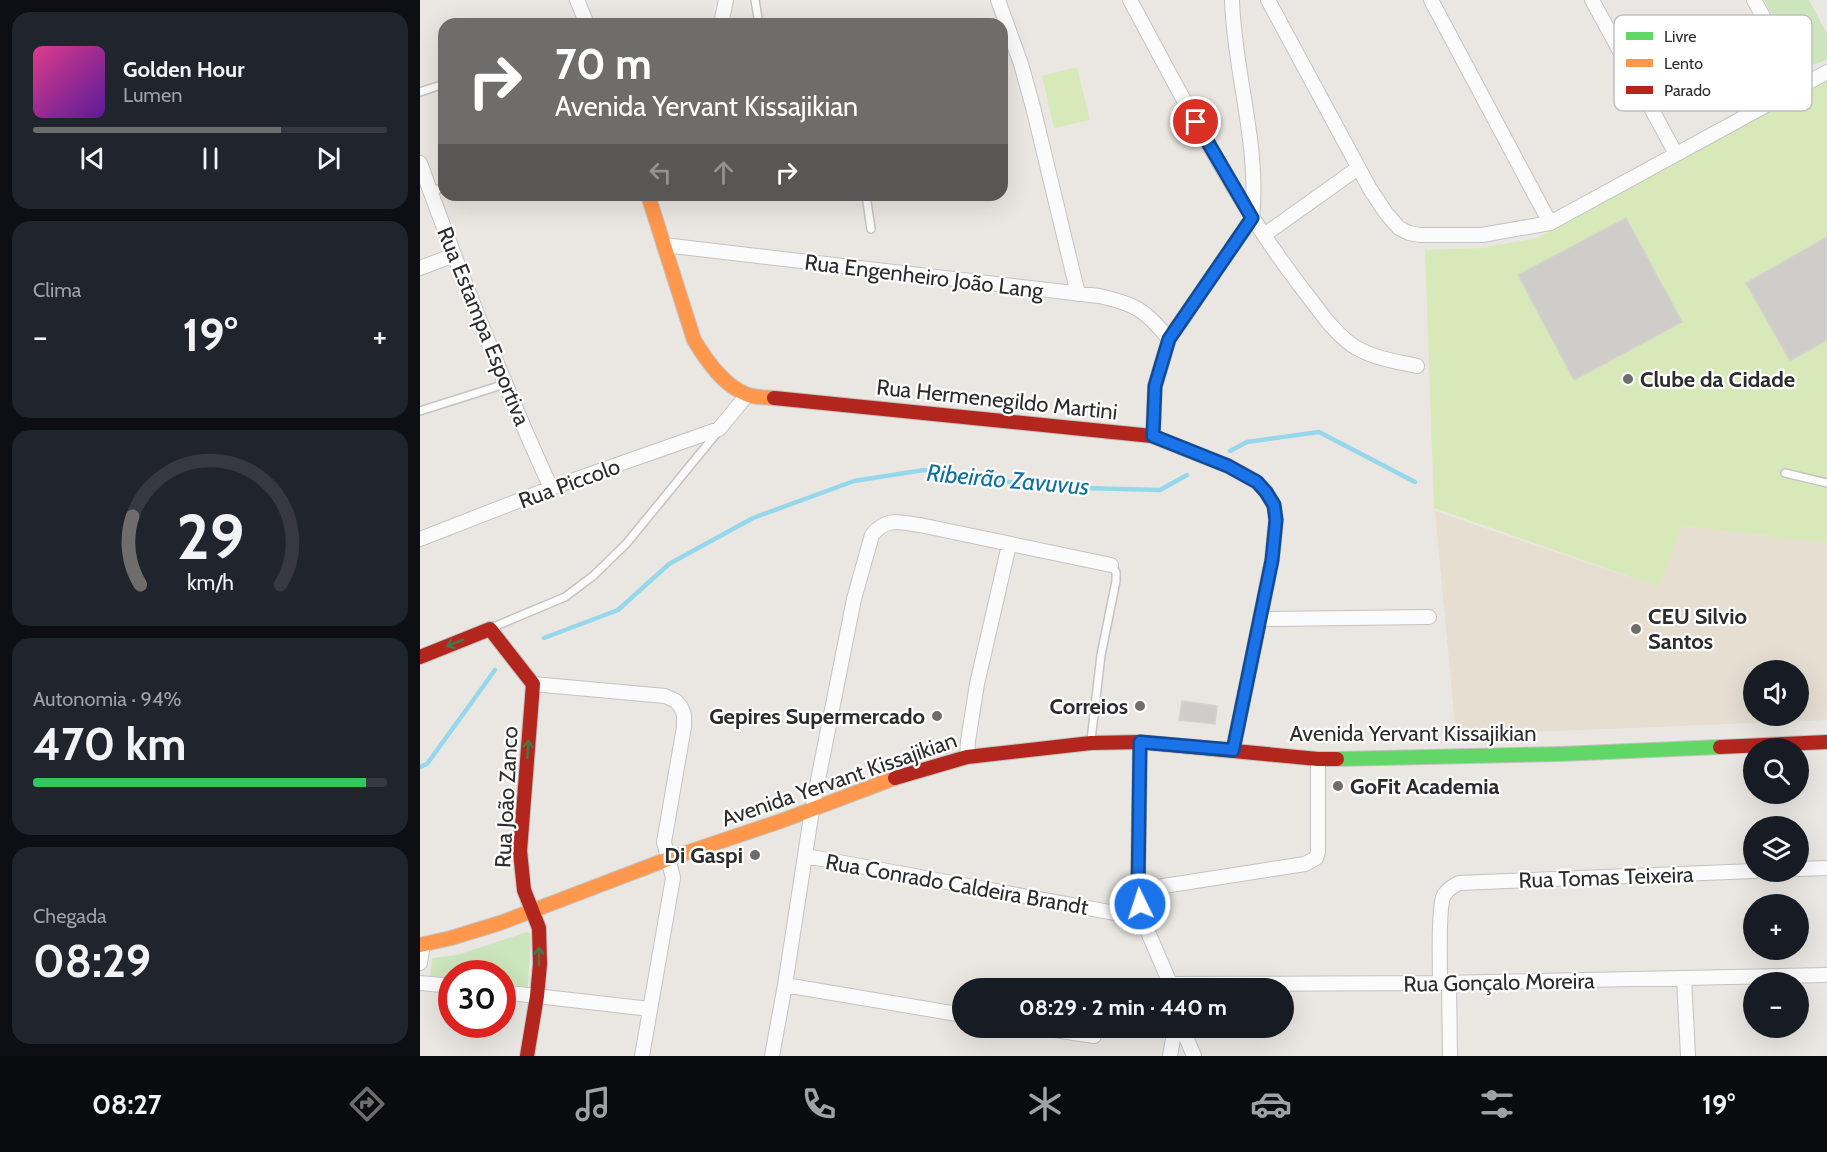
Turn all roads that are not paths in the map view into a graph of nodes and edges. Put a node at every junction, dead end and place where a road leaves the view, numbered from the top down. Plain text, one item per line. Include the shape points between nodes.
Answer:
1 (578, 0) edge
2 (726, 0) edge
3 (754, 0) edge
4 (998, 0) edge
5 (1130, 0) edge
6 (1232, 0) edge
7 (1268, 0) edge
8 (1431, 0) edge
9 (1592, 0) edge
10 (1754, 0) edge
11 (1762, 15) edge
12 (585, 18) edge
13 (722, 18) edge
14 (758, 18) edge
15 (1004, 18) edge
16 (1008, 28) edge
17 (1614, 40) edge
18 (1827, 72) edge
19 (1812, 80) edge
20 (438, 86) edge
21 (420, 92) edge
22 (1653, 111) edge
23 (1754, 111) edge
24 (1676, 154) junction
25 (420, 163) edge
26 (1358, 168) junction
27 (437, 189) edge
28 (440, 201) edge
29 (650, 201) edge
30 (867, 201) edge
31 (1252, 218) junction
32 (1550, 223) junction
33 (871, 229) dead end
34 (1264, 235) junction
35 (664, 244) junction
36 (454, 255) junction
37 (420, 268) edge
38 (1078, 294) junction
39 (1169, 339) junction
40 (1417, 366) dead end
41 (505, 384) junction
42 (747, 395) junction
43 (420, 411) edge
44 (719, 429) junction
45 (1153, 436) junction
46 (1785, 473) dead end
47 (1827, 483) edge
48 (551, 488) junction
49 (420, 539) edge
50 (1009, 544) junction
51 (1111, 565) joint
52 (1429, 617) dead end
53 (1260, 619) junction
54 (490, 629) junction
55 (420, 657) edge
56 (533, 684) junction
57 (1140, 742) junction
58 (1827, 742) edge
59 (1091, 743) junction
60 (1233, 750) junction
61 (967, 757) junction
62 (1318, 759) junction
63 (812, 810) junction
64 (806, 856) junction
65 (668, 859) junction
66 (1827, 868) edge
67 (1809, 869) edge
68 (1743, 871) edge
69 (1138, 890) junction
70 (532, 910) junction
71 (1142, 918) junction
72 (422, 945) edge
73 (420, 963) edge
74 (1827, 975) edge
75 (1168, 978) edge
76 (1684, 978) junction
77 (420, 983) edge
78 (1444, 983) junction
79 (438, 985) edge
80 (785, 985) junction
81 (1294, 985) edge
82 (516, 994) edge
83 (537, 996) junction
84 (650, 1009) junction
85 (952, 1013) edge
86 (1173, 1038) edge
87 (1186, 1038) edge
88 (527, 1056) edge
89 (642, 1056) edge
90 (772, 1056) edge
91 (1170, 1056) edge
92 (1194, 1056) edge
93 (1450, 1056) edge
94 (1688, 1056) edge

1 - 12 street
2 - 13 street
3 - 14 lane
4 - 15 street
5 - 31 street
6 - 31 street via 1253,167
7 - 26 street
8 - 32 street
9 - 17 street
10 - 11 street
16 - 38 street via 1034,107
18 - 19 street
20 - 21 lane
22 - 24 street
23 - 24 street
24 - 32 street
25 - 27 street, Rua Estampa Esportiva
26 - 32 street via 1386,213 1409,233 1482,235
26 - 34 street
28 - 36 street, Rua Estampa Esportiva
29 - 35 street, Rua Hermenegildo Martini
30 - 33 lane
31 - 34 street
31 - 39 street
34 - 40 street via 1333,328 1373,356
35 - 38 street, Rua Engenheiro João Lang
35 - 42 street, Rua Hermenegildo Martini via 694,340 704,359 717,374
36 - 37 street
36 - 41 street, Rua Estampa Esportiva
38 - 39 street, Rua Engenheiro João Lang via 1124,302 1141,310
39 - 45 street via 1155,386
41 - 43 lane
41 - 48 street, Rua Estampa Esportiva
42 - 44 street
42 - 45 street, Rua Hermenegildo Martini
44 - 48 street, Rua Piccolo
44 - 54 lane via 626,544 585,583 566,597
45 - 53 street, Rua Hermenegildo Martini via 1257,482 1274,505 1272,560
46 - 47 lane
48 - 49 street, Rua Piccolo
50 - 51 street
50 - 61 street via 977,684
50 - 63 street via 894,521 872,535 854,599
51 - 59 lane via 1116,581 1101,655
52 - 53 street
53 - 60 street, Rua Hermenegildo Martini
54 -> 55 street
54 - 56 street
56 - 65 street via 664,696 681,707 684,727 664,842
70 -> 56 street, Rua João Zanco via 524,890 520,851
57 - 59 street, Avenida Yervant Kissajikian
57 - 60 street, Avenida Yervant Kissajikian
57 - 69 street
58 - 62 street, Avenida Yervant Kissajikian via 1561,754
59 - 61 street, Avenida Yervant Kissajikian
60 - 62 street, Avenida Yervant Kissajikian
61 - 63 street, Avenida Yervant Kissajikian via 896,778
62 - 69 street via 1318,852 1312,861
63 - 64 street
63 - 65 street, Avenida Yervant Kissajikian
64 - 71 street, Rua Conrado Caldeira Brandt
64 - 80 street
65 - 70 street, Avenida Yervant Kissajikian
65 - 84 street via 673,878
66 - 67 street
68 - 78 street, Rua Tomas Teixeira via 1459,883 1444,896 1441,908
69 - 71 street
70 - 72 street, Avenida Yervant Kissajikian
83 -> 70 street, Rua João Zanco via 540,928
71 - 75 street
72 - 73 street
74 - 76 street, Rua Gonçalo Moreira
76 - 78 street, Rua Gonçalo Moreira
76 - 94 street
77 - 79 street
78 - 81 street, Rua Gonçalo Moreira
78 - 93 street
80 - 85 street
80 - 90 street
82 - 83 street
83 - 84 street
83 - 88 street, Rua João Zanco
84 - 89 street
86 - 91 street
87 - 92 street

